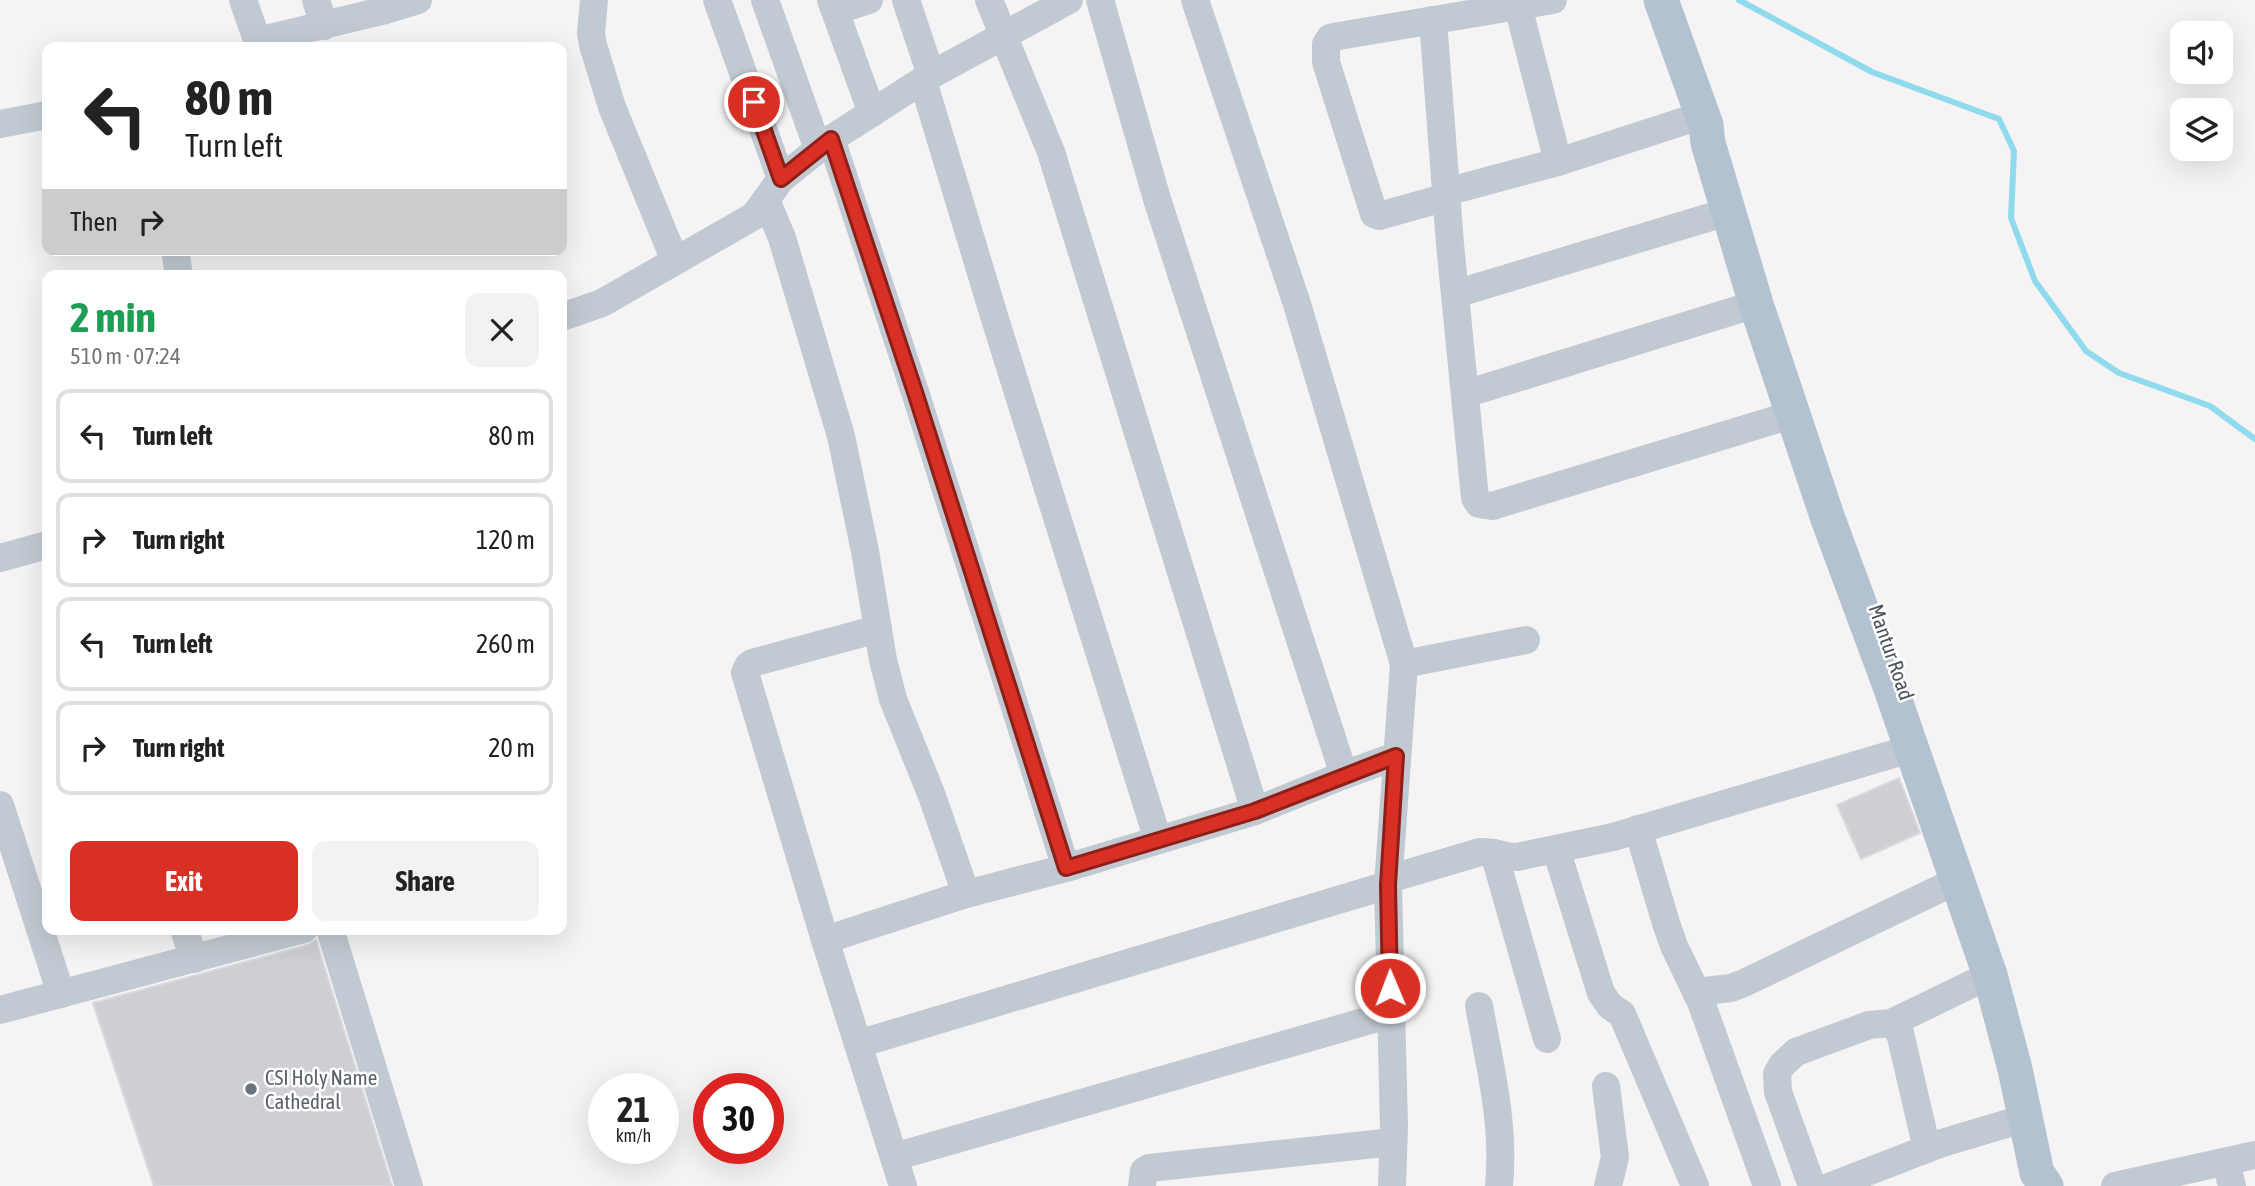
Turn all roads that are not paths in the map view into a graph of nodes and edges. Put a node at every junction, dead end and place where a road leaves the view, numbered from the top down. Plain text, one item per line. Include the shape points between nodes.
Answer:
1 (243, 0) edge
2 (418, 0) edge
3 (594, 0) edge
4 (717, 0) edge
5 (765, 0) edge
6 (869, 0) edge
7 (906, 0) edge
8 (989, 0) edge
9 (1069, 0) edge
10 (1100, 0) edge
11 (1195, 0) edge
12 (1553, 0) edge
13 (1661, 0) edge
14 (833, 6) edge
15 (1518, 6) junction
16 (320, 13) edge
17 (1433, 20) junction
18 (1002, 35) junction
19 (247, 42) edge
20 (254, 42) edge
21 (927, 78) junction
22 (872, 113) junction
23 (42, 116) edge
24 (1704, 120) junction
25 (0, 124) edge
26 (825, 144) junction
27 (1558, 162) junction
28 (774, 190) junction
29 (1447, 194) junction
30 (1727, 212) junction
31 (675, 261) junction
32 (1455, 294) junction
33 (1756, 304) junction
34 (567, 315) edge
35 (1465, 394) junction
36 (1794, 414) junction
37 (42, 546) edge
38 (0, 558) edge
39 (878, 629) junction
40 (1526, 640) dead end
41 (1404, 664) junction
42 (1910, 748) junction
43 (1396, 756) junction
44 (1344, 775) junction
45 (0, 805) edge
46 (1255, 811) junction
47 (1638, 829) junction
48 (1158, 840) junction
49 (1556, 849) junction
50 (1494, 853) junction
51 (1066, 868) junction
52 (1958, 880) junction
53 (1389, 882) junction
54 (966, 894) junction
55 (186, 935) edge
56 (282, 935) edge
57 (332, 935) edge
58 (825, 940) junction
59 (194, 959) junction
60 (1990, 975) junction
61 (1696, 992) junction
62 (61, 994) junction
63 (1479, 1006) dead end
64 (0, 1010) edge
65 (1391, 1014) junction
66 (1891, 1023) junction
67 (1547, 1039) dead end
68 (858, 1044) junction
69 (1606, 1086) dead end
70 (2026, 1118) junction
71 (1393, 1142) junction
72 (1927, 1149) junction
73 (2255, 1155) edge
74 (894, 1157) junction
75 (2239, 1179) edge
76 (409, 1186) edge
77 (902, 1186) edge
78 (1142, 1186) edge
79 (1392, 1186) edge
80 (1499, 1186) edge
81 (1608, 1186) edge
82 (1695, 1186) edge
83 (1767, 1186) edge
84 (1812, 1186) edge
85 (1831, 1186) edge
86 (2047, 1186) edge
87 (2115, 1186) edge
88 (2187, 1186) edge

1 - 19 street via 252,27
2 - 16 street
3 - 31 street via 593,45 612,107
4 - 28 street
5 - 26 street
6 - 14 street
7 - 21 street
8 - 18 street
9 - 18 street
10 - 44 street via 1157,199
11 - 41 street via 1297,304
12 - 15 street
13 - 24 main road, Mantur Road
14 - 22 street
15 - 17 street
15 - 27 street
16 - 20 street via 268,40
17 - 29 street
17 - 29 street via 1330,38 1325,52 1374,214 1380,216
18 - 21 street
18 - 46 street via 1051,152
21 - 22 street
21 - 48 street via 995,319
22 - 26 street
23 - 25 street
24 - 27 street
24 - 30 main road, Mantur Road
24 - 86 main road, Mantur Road via 1718,139 2002,965 2043,1112 2054,1168
26 - 28 street
26 - 51 street via 915,392
27 - 29 street
28 - 31 street via 754,216
28 - 39 street via 782,238 841,436
29 - 32 street
30 - 32 street
30 - 33 main road, Mantur Road
31 - 34 street via 603,303
32 - 35 street
33 - 35 street
33 - 36 main road, Mantur Road
35 - 36 street via 1475,498 1486,506
36 - 42 main road, Mantur Road
37 - 38 street
39 - 54 street via 893,699
39 - 58 street via 752,663 745,673
40 - 41 street
41 - 43 street
42 - 47 street
42 - 52 main road, Mantur Road
43 - 44 street
43 - 53 street
44 - 46 street
45 - 62 street
46 - 48 street
47 - 49 street
47 - 61 street via 1674,946
48 - 51 street
49 - 50 street via 1517,857
49 - 82 street via 1601,993 1622,1014
50 - 53 street via 1480,852
50 - 67 street
51 - 54 street
52 - 60 main road, Mantur Road
52 - 61 street via 1744,983
53 - 65 street
53 - 68 street
54 - 58 street
55 - 59 street
56 - 59 street
57 - 76 street
58 - 68 street
59 - 62 street
60 - 66 street
60 - 70 main road, Mantur Road
61 - 83 street
62 - 64 street
63 - 80 street via 1495,1089 1502,1158
65 - 71 street
65 - 74 street
66 - 72 street via 1900,1034
66 - 84 street via 1869,1025 1796,1052 1777,1074 1778,1092
68 - 74 street
69 - 81 street via 1615,1157
70 - 72 street
70 - 86 main road, Mantur Road via 2037,1173
71 - 78 street via 1149,1168 1144,1171
71 - 79 street
72 - 85 street
73 - 87 street
74 - 77 street
75 - 88 street

